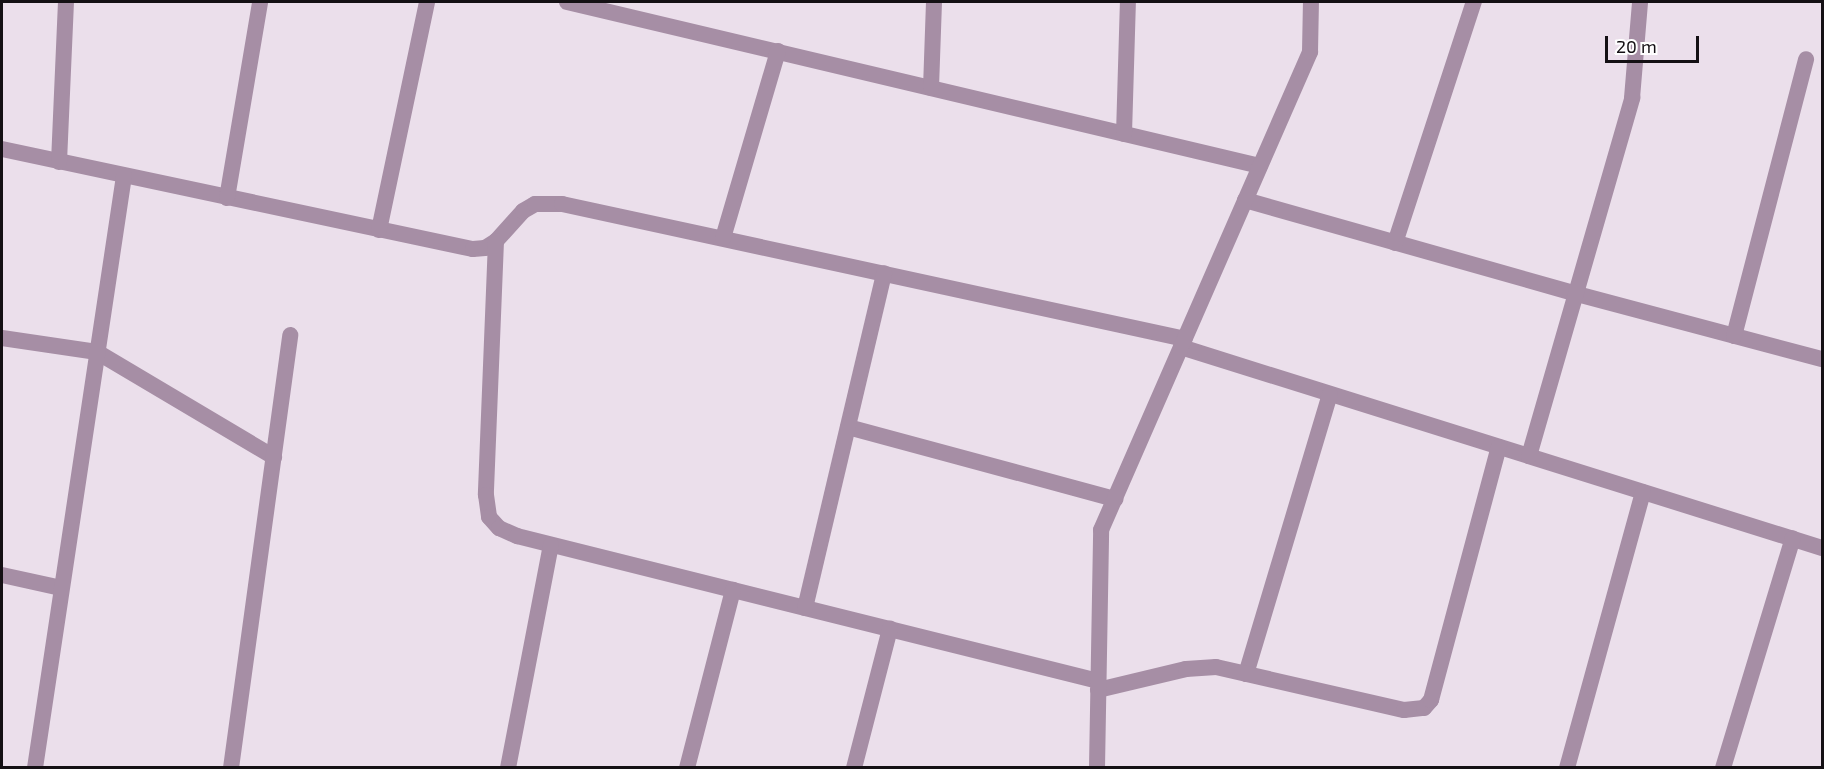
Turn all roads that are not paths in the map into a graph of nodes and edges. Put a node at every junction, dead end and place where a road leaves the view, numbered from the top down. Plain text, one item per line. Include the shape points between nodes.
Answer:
1 (66, 2) edge
2 (260, 2) edge
3 (427, 2) edge
4 (574, 2) edge
5 (934, 2) edge
6 (1128, 2) edge
7 (1311, 2) edge
8 (1474, 2) edge
9 (1640, 2) edge
10 (778, 51) junction
11 (1806, 59) dead end
12 (931, 88) junction
13 (1124, 134) junction
14 (2, 149) edge
15 (59, 162) junction
16 (1260, 166) junction
17 (124, 176) junction
18 (227, 198) junction
19 (1245, 200) junction
20 (379, 230) junction
21 (723, 238) junction
22 (496, 241) junction
23 (1395, 243) junction
24 (884, 273) junction
25 (1578, 294) junction
26 (290, 334) dead end
27 (1734, 336) junction
28 (2, 338) edge
29 (1183, 343) junction
30 (97, 352) junction
31 (1822, 359) edge
32 (1330, 394) junction
33 (848, 427) junction
34 (1499, 447) junction
35 (1529, 456) junction
36 (274, 457) junction
37 (1643, 492) junction
38 (1115, 499) junction
39 (1793, 538) junction
40 (551, 545) junction
41 (1822, 548) edge
42 (2, 575) edge
43 (61, 588) junction
44 (733, 590) junction
45 (805, 608) junction
46 (890, 629) junction
47 (1246, 674) junction
48 (1098, 686) junction
49 (34, 768) edge
50 (231, 768) edge
51 (508, 768) edge
52 (687, 768) edge
53 (854, 768) edge
54 (1097, 768) edge
55 (1567, 768) edge
56 (1723, 768) edge

1 - 15 street
2 - 18 street
3 - 20 street
4 - 10 street
5 - 12 street
6 - 13 street
7 - 16 street via 1310,52
8 - 23 street
9 - 25 street via 1632,98
10 - 12 street
10 - 21 street
11 - 27 street
12 - 13 street
13 - 16 street
14 - 15 street
15 - 17 street
16 - 19 street
17 - 18 street
17 - 30 street
18 - 20 street
19 - 23 street
19 - 29 street
20 - 22 street via 473,249
21 - 22 street via 548,201 522,211
21 - 24 street
22 - 40 street via 486,495 489,517 499,528
23 - 25 street
24 - 29 street
24 - 33 street
25 - 27 street
25 - 35 street
26 - 36 street
27 - 31 street
28 - 30 street
29 - 32 street
29 - 38 street
30 - 36 street
30 - 43 street
32 - 34 street
32 - 47 street
33 - 38 street
33 - 45 street
34 - 35 street
34 - 47 street via 1431,700 1424,708 1404,710
35 - 37 street
36 - 50 street
37 - 39 street
37 - 55 street
38 - 48 street via 1101,530
39 - 41 street
39 - 56 street
40 - 44 street
40 - 51 street
42 - 43 street
43 - 49 street
44 - 45 street
44 - 52 street
45 - 46 street
46 - 48 street
46 - 53 street
47 - 48 street via 1199,667
48 - 54 street

